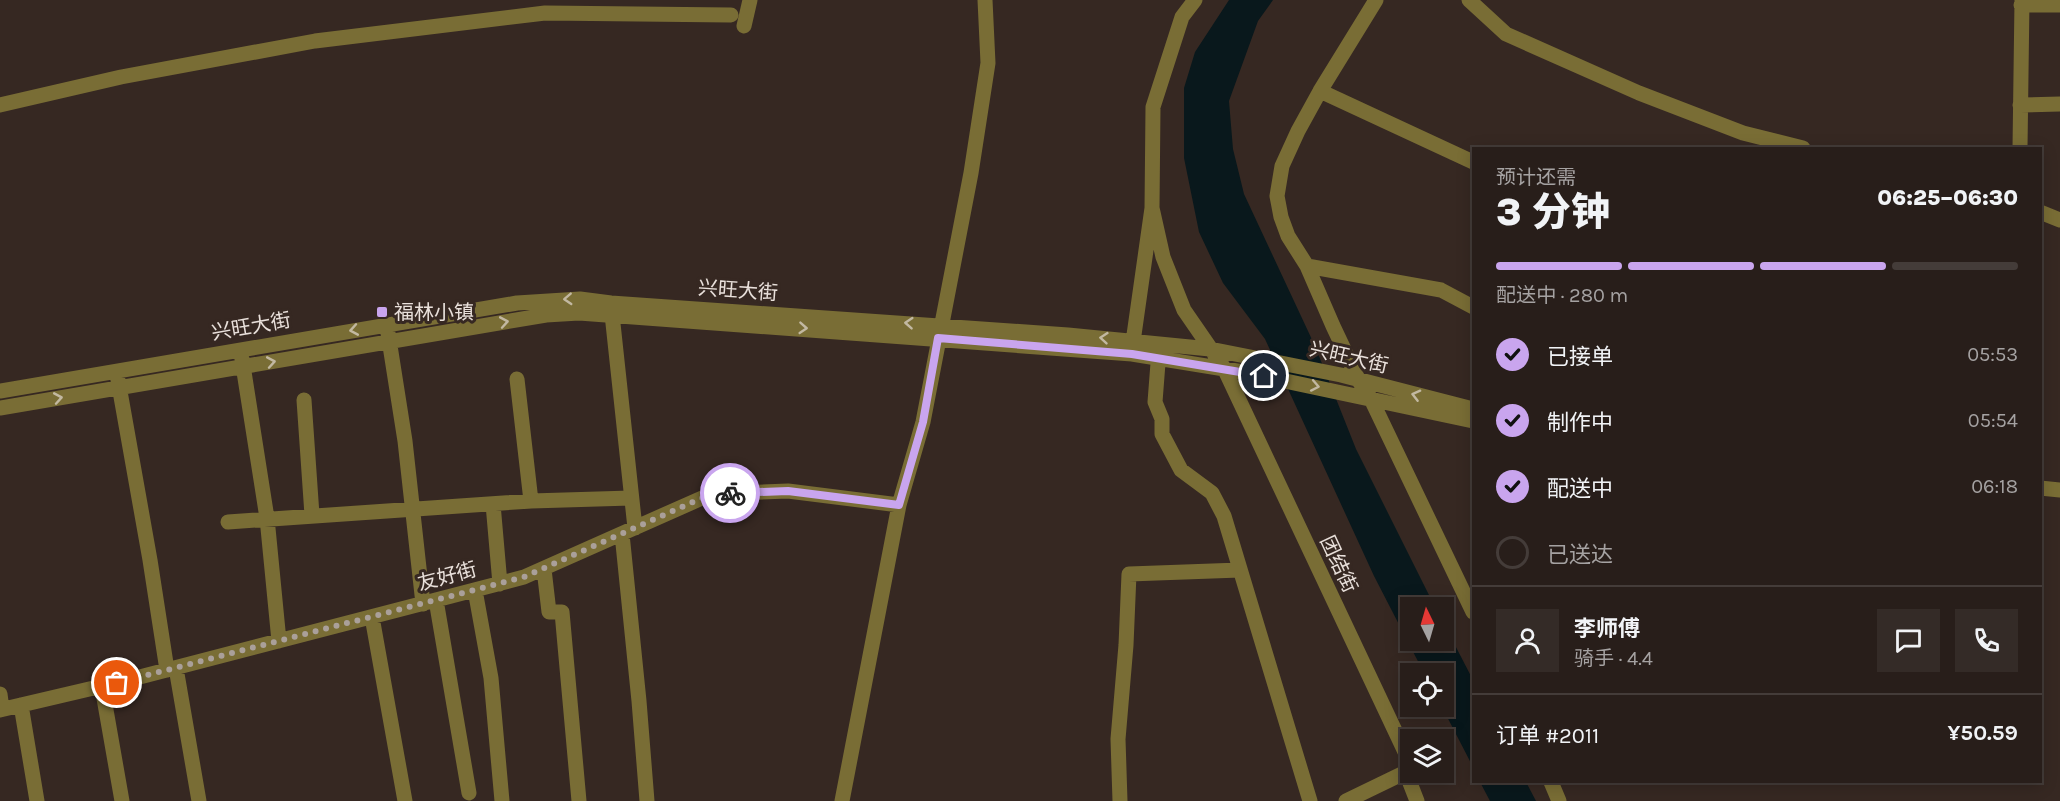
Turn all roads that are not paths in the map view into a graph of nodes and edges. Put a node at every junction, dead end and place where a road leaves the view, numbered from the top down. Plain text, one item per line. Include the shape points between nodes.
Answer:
1 (750, 0) edge
2 (985, 0) edge
3 (1195, 0) edge
4 (1376, 0) edge
5 (1468, 0) edge
6 (2022, 3) edge
7 (2060, 5) edge
8 (731, 15) dead end
9 (744, 26) dead end
10 (1320, 91) junction
11 (2060, 104) edge
12 (0, 105) edge
13 (2020, 105) junction
14 (1799, 147) edge
15 (2020, 147) edge
16 (1472, 162) edge
17 (1152, 208) junction
18 (2042, 213) edge
19 (2060, 220) edge
20 (1307, 266) junction
21 (1472, 306) edge
22 (611, 308) junction
23 (387, 324) junction
24 (940, 332) junction
25 (390, 342) junction
26 (1133, 348) junction
27 (241, 349) junction
28 (1217, 350) junction
29 (1159, 351) junction
30 (243, 366) junction
31 (1224, 368) junction
32 (116, 371) junction
33 (517, 379) dead end
34 (1359, 381) junction
35 (120, 387) junction
36 (0, 392) edge
37 (1371, 399) junction
38 (304, 400) dead end
39 (0, 408) edge
40 (1472, 409) edge
41 (1472, 421) edge
42 (2042, 488) edge
43 (2060, 490) edge
44 (2042, 495) edge
45 (631, 498) junction
46 (2060, 498) edge
47 (531, 501) junction
48 (493, 504) junction
49 (899, 505) junction
50 (413, 509) junction
51 (312, 515) junction
52 (267, 518) junction
53 (228, 522) dead end
54 (628, 531) junction
55 (544, 568) junction
56 (1240, 570) junction
57 (500, 584) junction
58 (475, 590) junction
59 (429, 602) junction
60 (1472, 610) edge
61 (372, 617) junction
62 (279, 641) junction
63 (171, 669) junction
64 (102, 687) junction
65 (0, 694) edge
66 (21, 705) junction
67 (1, 710) edge
68 (1400, 741) edge
69 (1400, 775) edge
70 (1410, 783) edge
71 (1551, 783) edge
72 (469, 793) dead end
73 (37, 801) edge
74 (122, 801) edge
75 (199, 801) edge
76 (405, 801) edge
77 (502, 801) edge
78 (579, 801) edge
79 (647, 801) edge
80 (842, 801) edge
81 (1120, 801) edge
82 (1310, 801) edge
83 (1346, 801) edge
84 (1417, 801) edge
85 (1559, 801) edge

1 - 9 street
2 - 24 street via 988,63
3 - 17 street via 1182,18 1153,107
4 - 10 street
5 - 14 street via 1506,34 1639,93 1743,133
6 - 7 street
6 - 13 street
8 - 12 street via 545,13 315,41 120,77
10 - 16 street
10 - 20 street via 1282,166 1277,196 1287,236
11 - 13 street
13 - 15 street
17 - 26 street
17 - 28 street, 团结街 via 1163,257 1184,310
18 - 19 street
20 - 21 street via 1441,290
20 - 34 street
22 -> 23 street, 兴旺大街 via 579,299 550,300
22 - 24 street, 兴旺大街
25 -> 22 street, 兴旺大街
22 - 45 street
23 - 25 street
23 -> 27 street, 兴旺大街
24 - 26 street, 兴旺大街
24 - 49 street via 923,422
30 -> 25 street, 兴旺大街
25 - 50 street
26 - 29 street, 兴旺大街
27 - 30 street
27 - 32 street, 兴旺大街
28 - 29 street, 兴旺大街
28 - 31 street, 团结街
28 - 34 street, 兴旺大街
29 - 31 street, 兴旺大街
29 - 56 street via 1155,402 1162,419 1161,434 1181,470 1212,493 1224,516
30 - 35 street, 兴旺大街
30 - 52 street
31 -> 37 street, 兴旺大街
31 - 68 street, 团结街
32 - 35 street
32 - 36 street, 兴旺大街
33 - 47 street
34 - 37 street
40 -> 34 street, 兴旺大街
39 -> 35 street, 兴旺大街
35 - 63 street
37 - 41 street, 兴旺大街
37 - 60 street
38 - 51 street
42 - 43 street
44 - 46 street
45 - 47 street
45 - 54 street
47 - 48 street
48 - 50 street
48 - 57 street
49 - 54 street, 友好街 via 788,491 711,494
49 - 80 street
50 - 51 street
50 - 59 street
51 - 52 street
52 - 53 street
52 - 62 street
54 - 55 street, 友好街
54 - 79 street
55 - 57 street, 友好街
55 - 78 street via 549,612 562,612
56 - 81 street via 1129,574 1119,739
56 - 82 street
57 - 58 street, 友好街
58 - 59 street, 友好街
58 - 77 street via 491,678
59 - 61 street, 友好街
59 - 72 street
61 - 62 street, 友好街
61 - 76 street
62 - 63 street, 友好街
63 - 64 street, 友好街
63 - 75 street
64 - 66 street, 友好街
64 - 74 street
65 - 67 street
66 - 67 street, 友好街
66 - 73 street
69 - 83 street
70 - 84 street, 团结街
71 - 85 street

